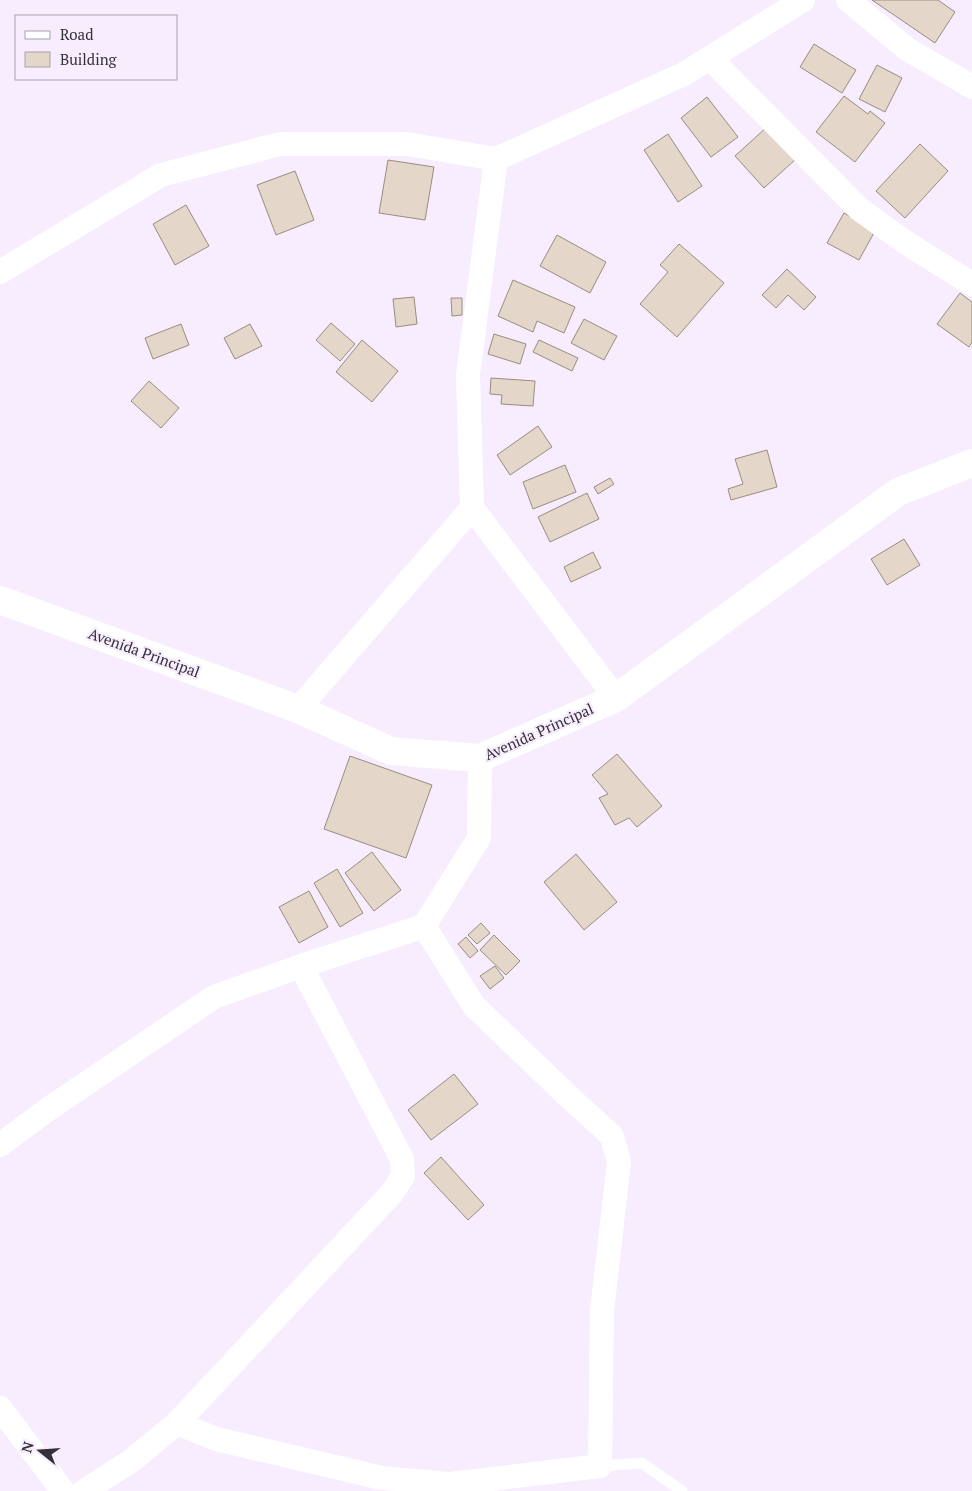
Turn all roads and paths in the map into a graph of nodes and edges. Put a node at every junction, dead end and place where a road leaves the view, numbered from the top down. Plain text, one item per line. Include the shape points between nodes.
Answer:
1 (804, 0) edge
2 (848, 0) edge
3 (710, 58) junction
4 (972, 87) edge
5 (496, 159) junction
6 (0, 272) edge
7 (972, 284) edge
8 (972, 463) edge
9 (472, 508) junction
10 (0, 600) edge
11 (616, 698) junction
12 (298, 709) junction
13 (480, 758) junction
14 (424, 926) junction
15 (301, 966) junction
16 (0, 1144) edge
17 (0, 1408) edge
18 (177, 1423) junction
19 (600, 1466) junction
20 (63, 1491) edge
21 (84, 1491) edge
22 (682, 1491) edge

1 - 3 street
2 - 4 street via 907,49
3 - 5 street via 684,74
3 - 7 street via 859,210
5 - 6 street via 407,144 280,144 161,175
5 - 9 street via 468,375
8 - 11 main road, Avenida Principal via 898,492
9 - 11 street
9 - 12 street
10 - 12 main road, Avenida Principal
11 - 13 main road, Avenida Principal
12 - 13 main road, Avenida Principal via 391,751
13 - 14 street via 479,838
14 - 15 street
14 - 19 street via 474,1006 612,1136 619,1162 602,1311
15 - 16 street via 214,997
15 - 18 street via 402,1159 403,1176 386,1200
17 - 20 street
18 - 19 street via 216,1439 382,1478 449,1484
18 - 21 street via 131,1461
19 - 22 lane via 642,1463

